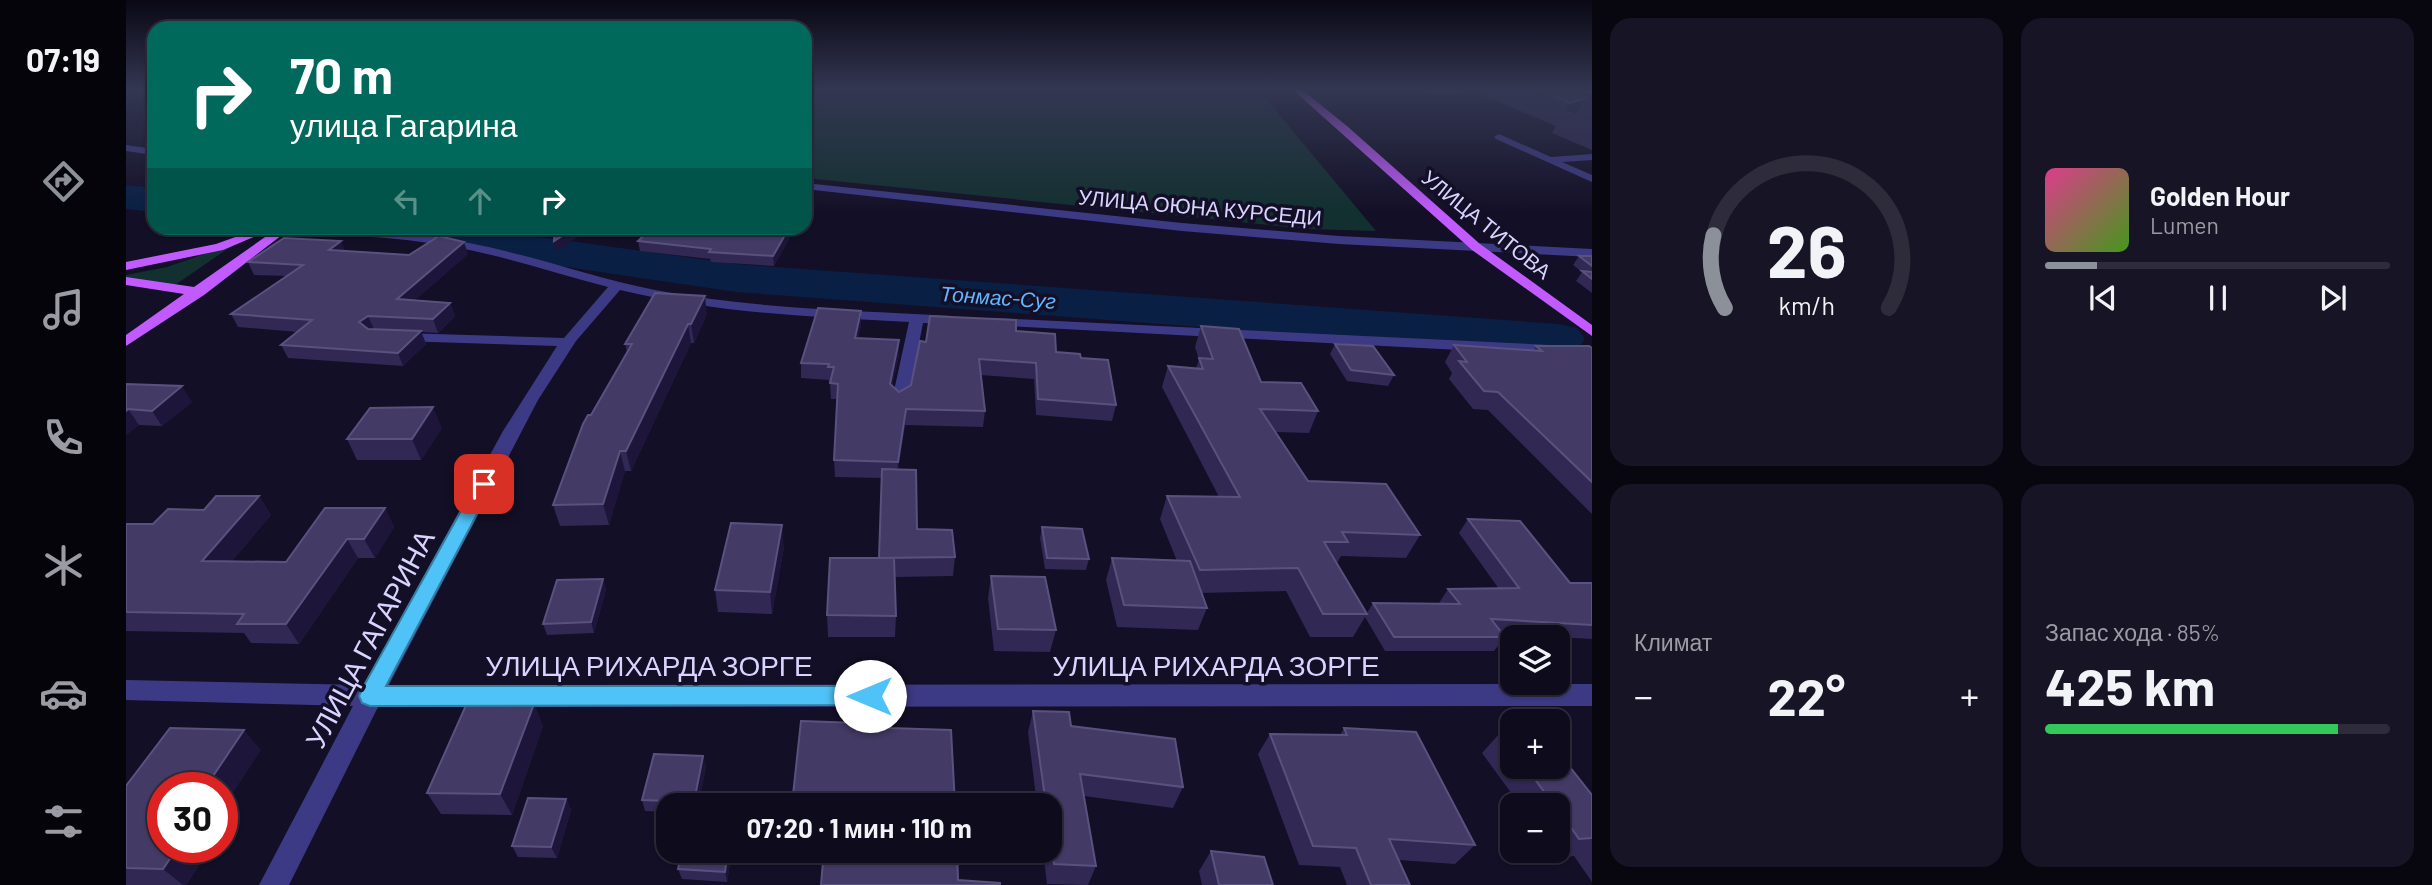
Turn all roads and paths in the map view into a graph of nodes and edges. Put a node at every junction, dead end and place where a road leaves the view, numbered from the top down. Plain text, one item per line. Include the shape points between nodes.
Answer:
1 (1347, 130) edge
2 (1499, 137) dead end
3 (126, 148) edge
4 (147, 151) edge
5 (1592, 157) edge
6 (1549, 160) junction
7 (1592, 179) edge
8 (812, 187) edge
9 (257, 235) edge
10 (270, 235) edge
11 (378, 235) edge
12 (1476, 247) junction
13 (1592, 253) edge
14 (126, 266) edge
15 (126, 281) edge
16 (616, 286) junction
17 (199, 292) junction
18 (917, 318) junction
19 (1592, 332) edge
20 (387, 336) edge
21 (126, 342) edge
22 (569, 342) junction
23 (1592, 352) edge
24 (900, 400) edge
25 (126, 690) edge
26 (1592, 695) edge
27 (370, 696) junction
28 (274, 885) edge

1 - 12 main road, УЛИЦА ТИТОВА
2 - 6 street
3 - 4 street
5 - 6 street
6 - 7 street
8 - 12 street, УЛИЦА ОЮНА КУРСЕДИ via 1182,227
9 - 14 main road
10 - 17 main road
11 - 16 street via 447,242
12 - 13 street, УЛИЦА ОЮНА КУРСЕДИ
12 - 19 main road, УЛИЦА ТИТОВА
15 - 17 main road
16 - 18 street via 769,309
16 - 22 street, УЛИЦА ГАГАРИНА
17 - 21 main road
18 - 23 street
18 - 24 street
20 - 22 street
22 - 27 street, УЛИЦА ГАГАРИНА via 522,413
25 - 27 street, УЛИЦА РИХАРДА ЗОРГЕ
26 - 27 street, УЛИЦА РИХАРДА ЗОРГЕ
27 - 28 street, УЛИЦА ГАГАРИНА

